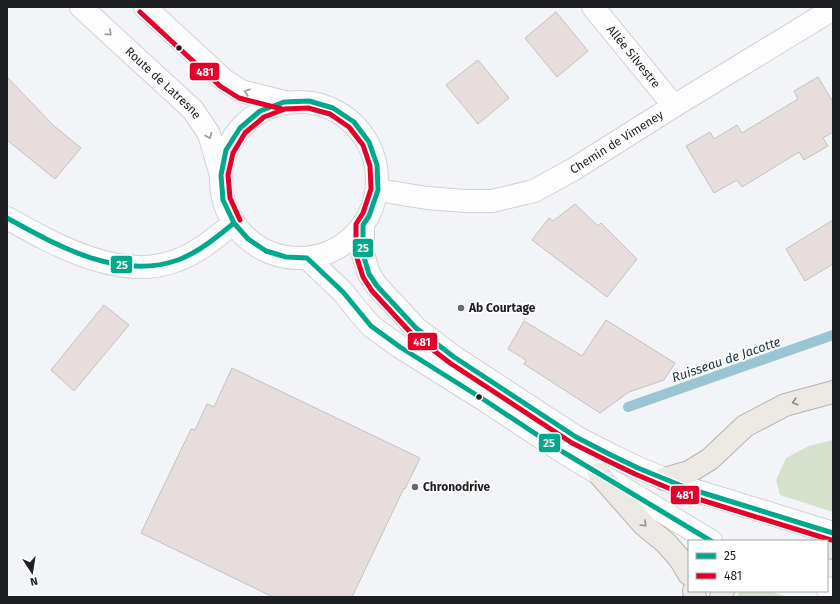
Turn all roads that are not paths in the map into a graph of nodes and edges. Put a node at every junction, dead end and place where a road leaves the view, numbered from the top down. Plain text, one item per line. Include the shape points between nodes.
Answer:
1 (80, 7) edge
2 (144, 7) edge
3 (593, 7) edge
4 (833, 9) edge
5 (284, 102) junction
6 (674, 106) junction
7 (221, 176) junction
8 (378, 190) junction
9 (7, 218) edge
10 (234, 223) junction
11 (362, 225) junction
12 (307, 258) junction
13 (833, 392) edge
14 (599, 474) junction
15 (664, 479) junction
16 (833, 533) edge
17 (709, 540) edge
18 (688, 572) edge

1 -> 7 street, Route de Latresne via 194,110 209,134
5 -> 2 street via 241,91 224,80
3 - 6 street, Allée Silvestre
4 - 6 street, Chemin de Vimeney
5 - 7 street via 260,111 240,128 226,150
5 - 8 street via 309,102 333,108 354,122 369,142 377,165
6 - 8 street, Chemin de Vimeney via 534,191 492,201 465,201
7 - 10 street via 223,200
8 - 11 street via 369,216
9 - 10 street via 81,255 128,267 159,266 178,261 195,252
10 - 12 street via 248,239 266,251 286,257
11 - 12 street via 353,237 332,251
11 - 15 street via 363,254 369,274 416,328 576,437
12 - 14 street via 343,292 372,326 400,347
13 -> 15 highway via 785,405 745,426 710,459 689,472
14 - 17 street
14 -> 18 highway via 644,525 666,543
15 - 16 street

